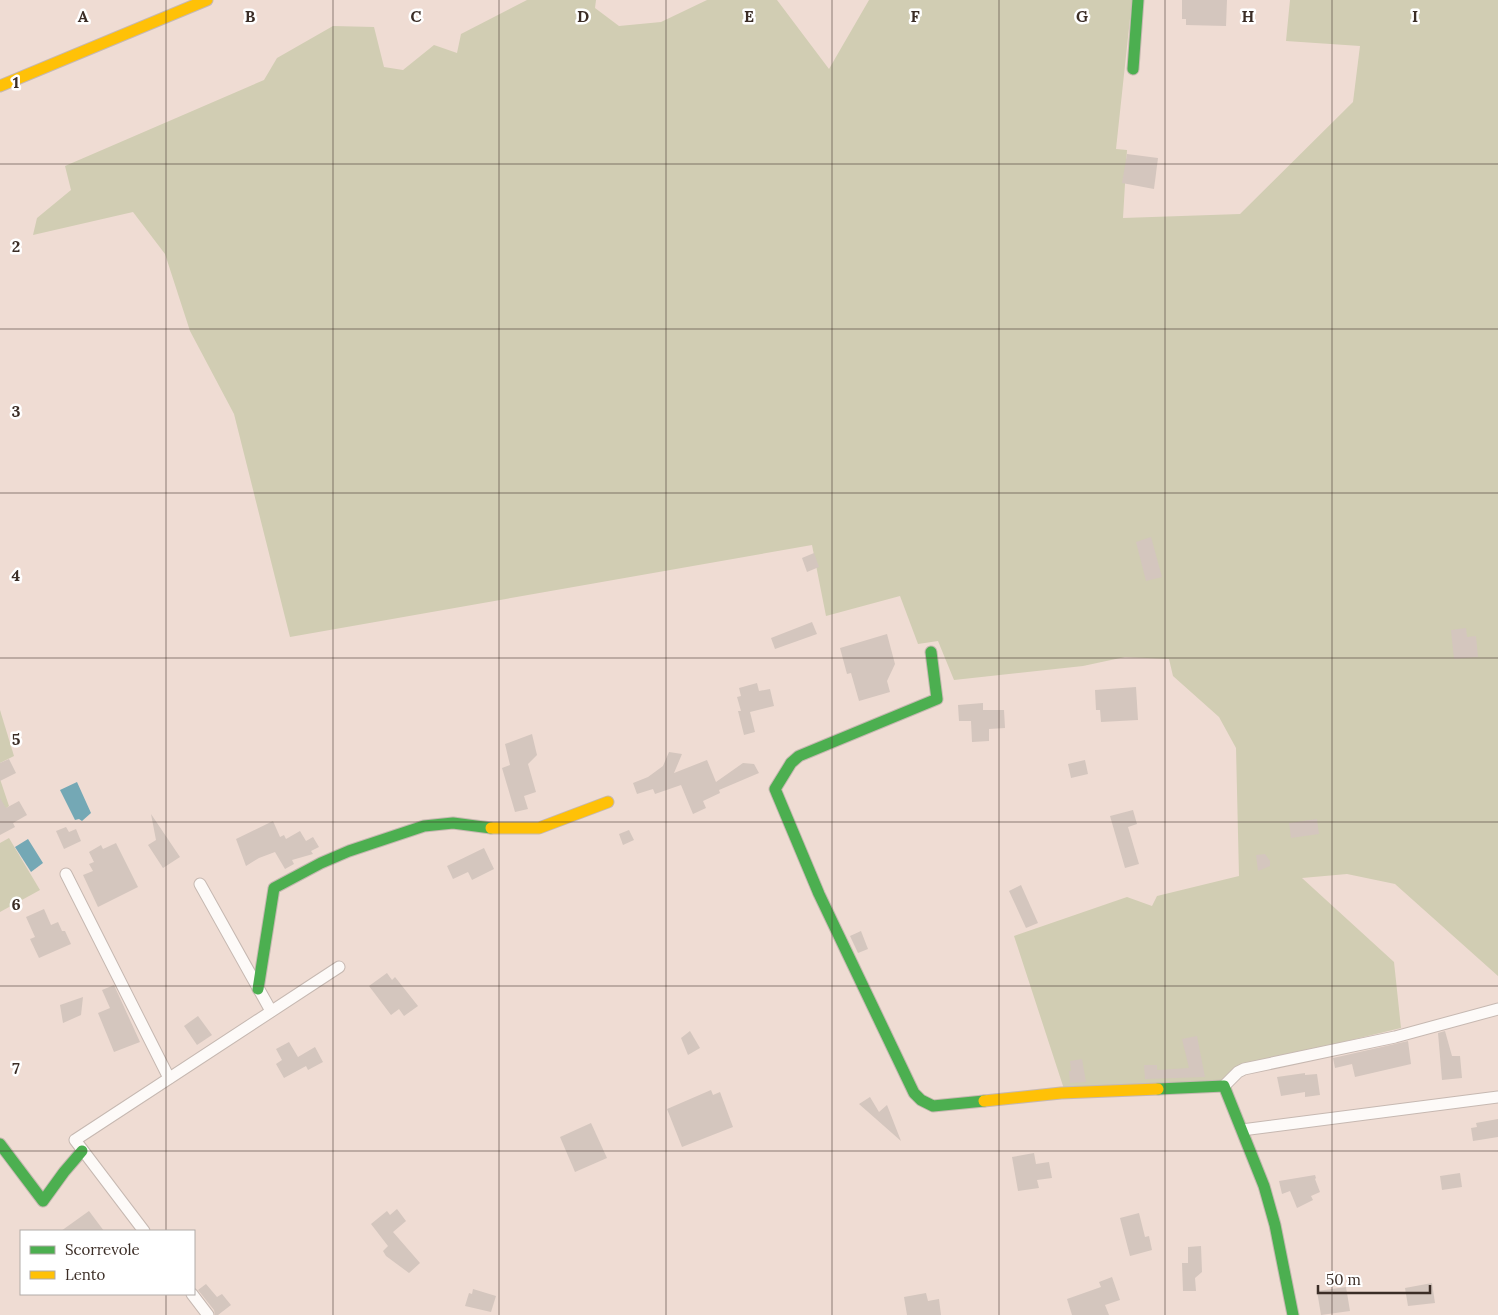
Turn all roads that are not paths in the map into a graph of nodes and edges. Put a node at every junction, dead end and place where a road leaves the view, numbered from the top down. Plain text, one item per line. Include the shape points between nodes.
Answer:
1 (207, 0) edge
2 (1138, 0) edge
3 (1133, 69) dead end
4 (0, 86) edge
5 (931, 652) dead end
6 (608, 802) dead end
7 (66, 874) dead end
8 (200, 884) dead end
9 (339, 967) dead end
10 (258, 989) junction
11 (1498, 1009) edge
12 (271, 1011) junction
13 (169, 1078) junction
14 (1224, 1086) junction
15 (1498, 1097) edge
16 (1242, 1130) junction
17 (0, 1144) edge
18 (82, 1151) junction
19 (143, 1230) edge
20 (193, 1295) edge
21 (208, 1315) edge
22 (1293, 1315) edge

1 - 4 street
2 - 3 street
5 - 14 street via 937,699 799,756 775,789 819,894 915,1096 933,1106 1061,1093
6 - 10 street via 533,829 453,823 424,826 349,851 274,888
7 - 13 street
8 - 10 street
9 - 12 street
10 - 12 street
11 - 14 street via 1395,1037 1244,1069
12 - 13 street
13 - 18 street via 75,1140
14 - 16 street
15 - 16 street
16 - 22 street via 1275,1225
17 - 18 street via 42,1201
18 - 19 street
20 - 21 street

